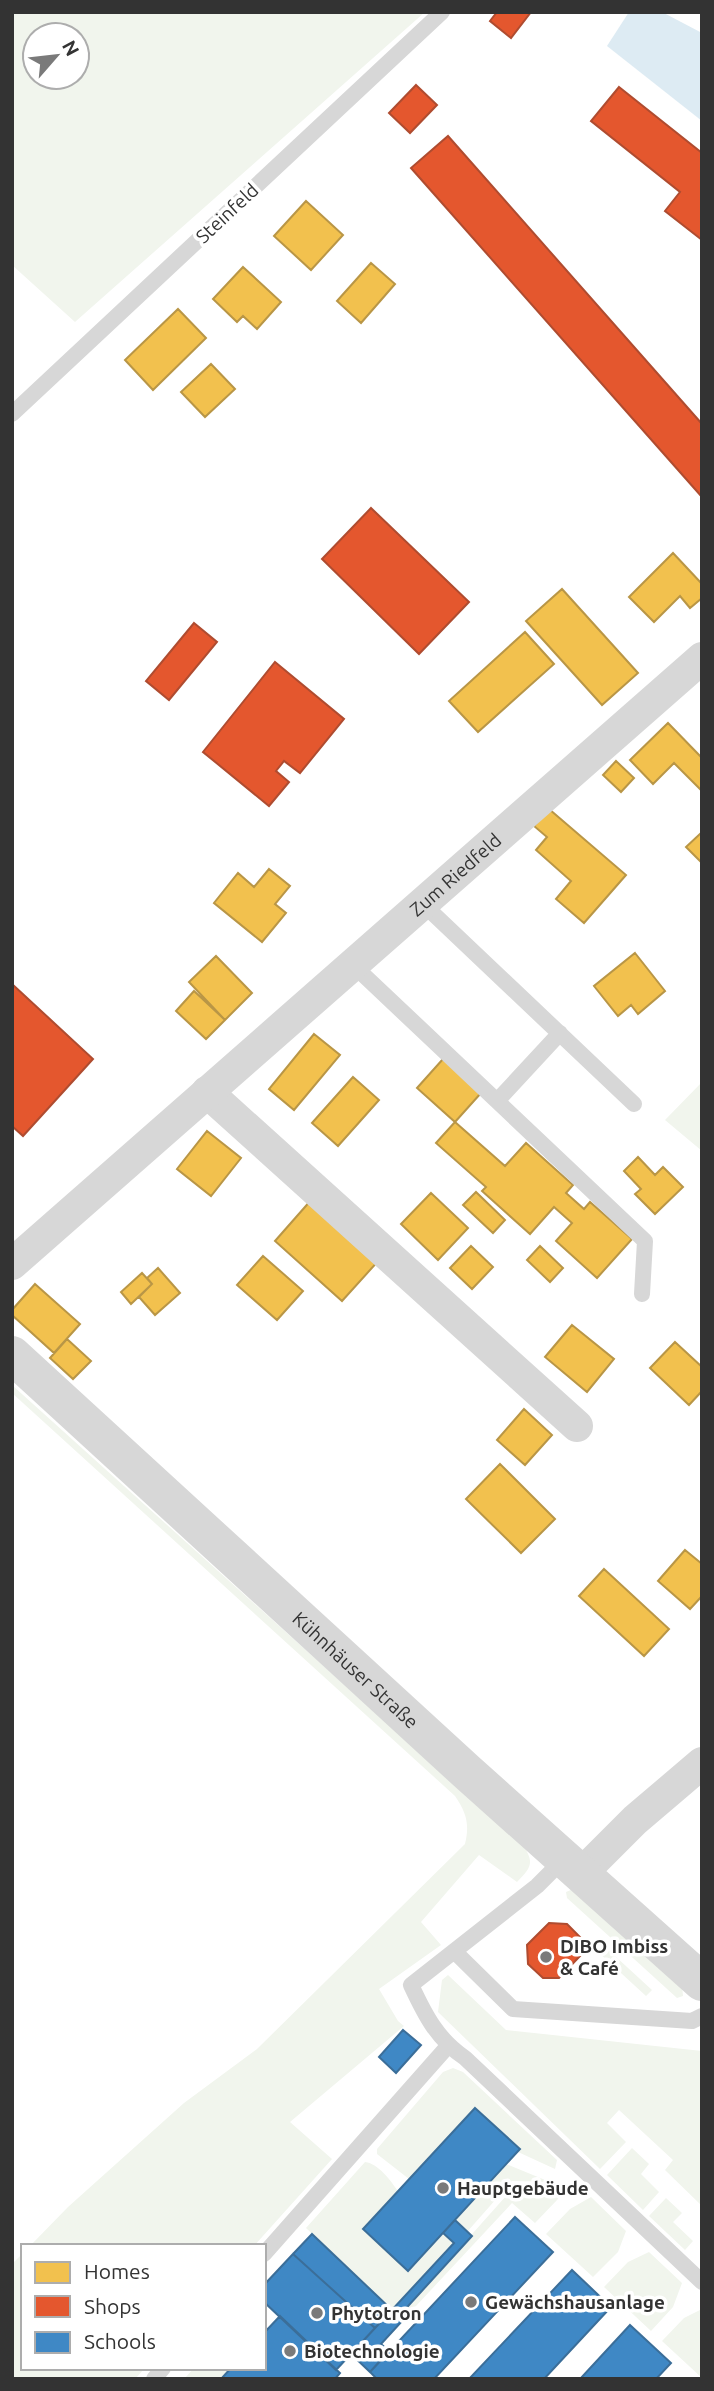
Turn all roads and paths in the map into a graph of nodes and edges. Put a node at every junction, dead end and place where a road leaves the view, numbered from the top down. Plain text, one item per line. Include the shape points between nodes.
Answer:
1 (442, 12) edge
2 (12, 414) edge
3 (702, 658) edge
4 (422, 903) junction
5 (352, 964) junction
6 (560, 1033) junction
7 (207, 1092) junction
8 (497, 1101) junction
9 (634, 1104) dead end
10 (12, 1264) edge
11 (642, 1294) dead end
12 (12, 1355) edge
13 (577, 1426) dead end
14 (702, 1763) edge
15 (574, 1865) junction
16 (455, 1952) junction
17 (702, 1982) edge
18 (702, 2016) edge
19 (448, 2046) junction
20 (266, 2252) edge
21 (702, 2282) edge

1 - 2 lane, Steinfeld
3 - 4 street, Zum Riedfeld
4 - 5 street, Zum Riedfeld
4 - 6 lane
5 - 7 street, Zum Riedfeld
5 - 8 lane
6 - 8 lane
6 - 9 lane
7 - 10 street, Zum Riedfeld
7 - 13 street
8 - 11 lane via 645,1241
12 - 15 street, Kühnhäuser Straße
14 - 15 street via 592,1861
15 - 16 lane via 537,1886
15 - 17 street, Kühnhäuser Straße
16 - 18 lane via 513,2009 692,2021
16 - 19 lane via 411,1985 432,2027
19 - 20 lane
19 - 21 lane

